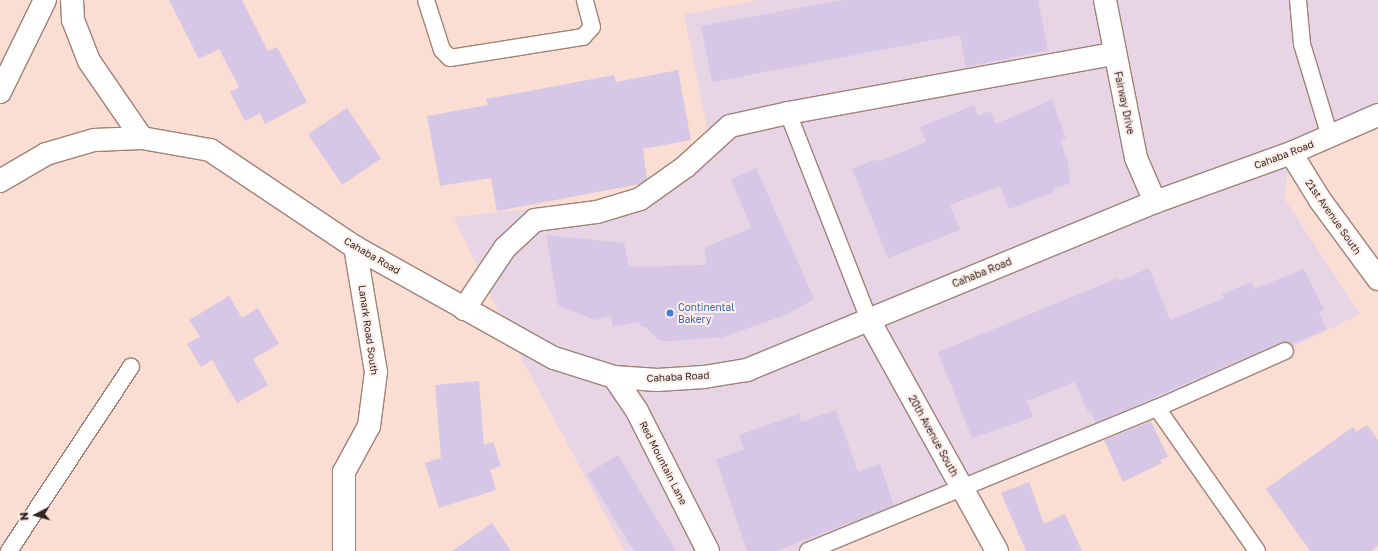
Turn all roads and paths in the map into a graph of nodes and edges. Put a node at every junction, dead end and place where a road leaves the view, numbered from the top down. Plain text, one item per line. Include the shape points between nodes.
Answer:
1 (45, 0) edge
2 (72, 0) edge
3 (426, 0) edge
4 (585, 0) edge
5 (1105, 0) edge
6 (1298, 1) edge
7 (1114, 54) junction
8 (0, 92) edge
9 (788, 113) junction
10 (1378, 115) edge
11 (1330, 137) junction
12 (142, 138) junction
13 (1290, 154) junction
14 (0, 181) edge
15 (1155, 202) junction
16 (355, 247) junction
17 (1378, 279) edge
18 (464, 308) junction
19 (869, 320) junction
20 (1285, 351) dead end
21 (131, 367) dead end
22 (614, 377) junction
23 (1157, 408) junction
24 (962, 489) junction
25 (9, 551) edge
26 (343, 551) edge
27 (708, 551) edge
28 (808, 551) edge
29 (997, 551) edge
30 (1257, 551) edge

1 - 8 street
2 - 12 street via 73,20 89,61
3 - 4 lane via 442,50 450,58 583,37 592,27
5 - 7 street, Fairway Drive
6 - 11 lane via 1302,44
7 - 9 street
7 - 15 street, Fairway Drive via 1136,158
9 - 18 street via 730,126 685,167 640,199 597,212 534,220 505,248
9 - 19 lane
10 - 11 street, Cahaba Road
11 - 13 street, Cahaba Road
12 - 14 street, Cahaba Road via 94,140 46,154
12 - 16 street, Cahaba Road via 210,150
13 - 15 street, Cahaba Road
13 - 17 street, 21st Avenue South
15 - 19 street, Cahaba Road
16 - 18 street, Cahaba Road
16 - 26 street, Lanark Road South via 376,372 369,426 344,472
18 - 22 street, Cahaba Road via 554,358
19 - 22 street, Cahaba Road via 747,370 665,380
19 - 24 street, 20th Avenue South
20 - 23 lane
21 - 25 lane
22 - 27 street, Red Mountain Lane via 637,411
23 - 24 lane
23 - 30 lane
24 - 28 lane
24 - 29 street, 20th Avenue South

